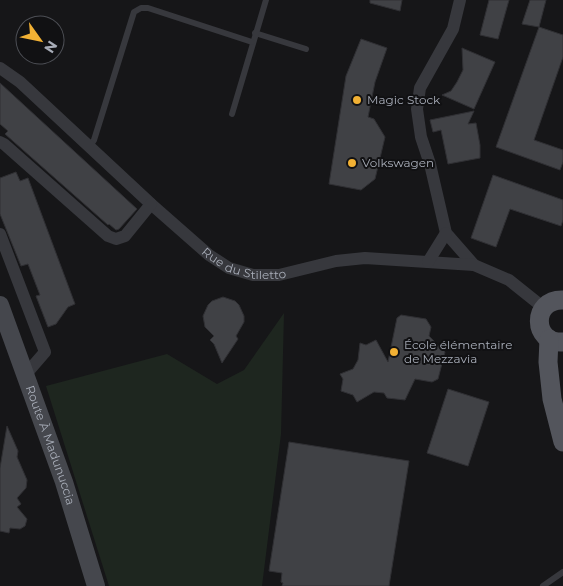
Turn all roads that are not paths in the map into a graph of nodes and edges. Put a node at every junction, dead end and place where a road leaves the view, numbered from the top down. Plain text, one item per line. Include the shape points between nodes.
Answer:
1 (266, 0) edge
2 (460, 0) edge
3 (255, 33) junction
4 (252, 42) junction
5 (306, 49) dead end
6 (0, 68) edge
7 (232, 114) dead end
8 (0, 142) edge
9 (90, 146) junction
10 (151, 204) junction
11 (446, 233) junction
12 (0, 234) edge
13 (428, 262) junction
14 (474, 265) junction
15 (563, 300) edge
16 (0, 305) edge
17 (544, 308) junction
18 (556, 341) edge
19 (563, 354) edge
20 (26, 374) junction
21 (563, 402) edge
22 (563, 442) edge
23 (563, 572) edge
24 (96, 586) edge
25 (543, 586) edge

1 - 3 lane
2 - 11 street via 453,29 420,88 416,109
3 - 4 lane
3 - 5 lane
4 - 7 lane
4 - 9 lane via 148,8 134,12
6 - 9 street, Rue du Stiletto via 20,82
8 - 10 street via 108,236 116,239 125,236
9 - 10 street, Rue du Stiletto
10 - 13 street, Rue du Stiletto via 209,255 229,268 253,275 279,275 336,261 366,258
11 - 13 street
11 - 14 street
12 - 20 street via 45,352
13 - 14 street, Rue du Stiletto
14 - 17 street, Rue du Stiletto via 509,280
15 - 17 main road via 554,301
16 - 20 main road, Route À Madunuccia
17 - 18 main road via 540,314 540,328
18 - 22 main road via 548,362 552,399
19 - 21 main road
20 - 24 main road, Route À Madunuccia
23 - 25 lane

